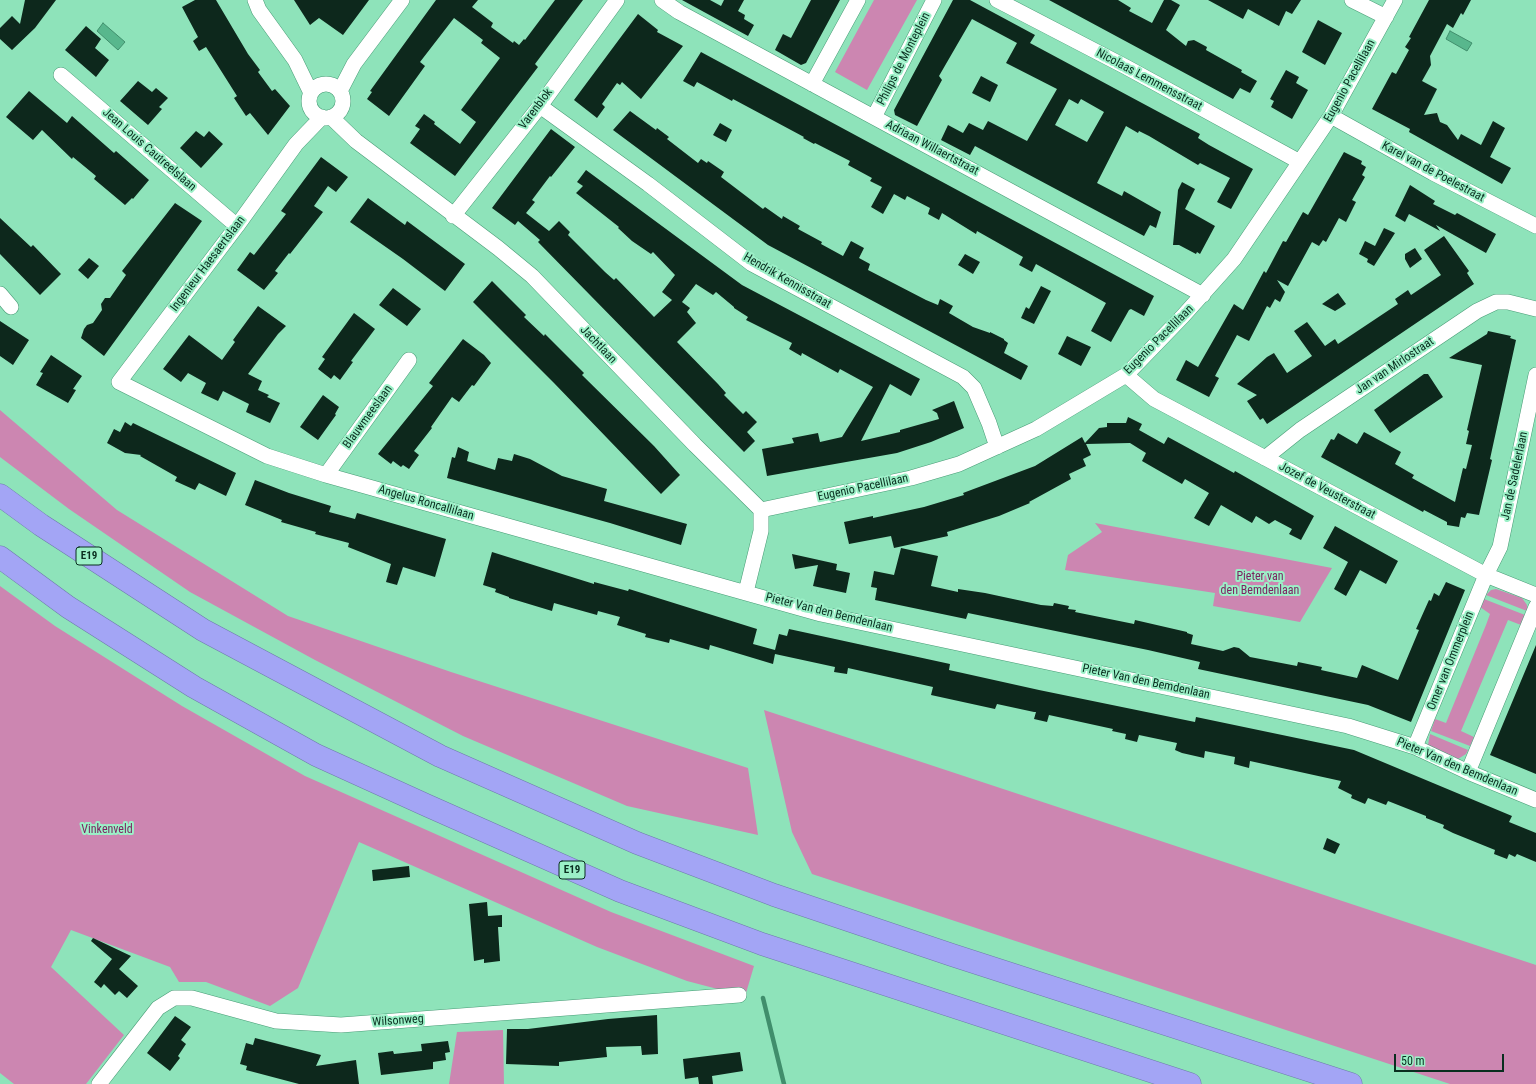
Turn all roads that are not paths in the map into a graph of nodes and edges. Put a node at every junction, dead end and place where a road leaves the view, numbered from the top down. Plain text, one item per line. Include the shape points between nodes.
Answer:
1 (255, 0) edge
2 (402, 0) edge
3 (617, 0) edge
4 (662, 0) edge
5 (858, 0) edge
6 (934, 0) edge
7 (998, 0) edge
8 (1352, 0) edge
9 (1395, 0) edge
10 (1386, 17) junction
11 (61, 75) dead end
12 (812, 84) junction
13 (327, 88) junction
14 (540, 106) junction
15 (327, 113) junction
16 (1332, 116) junction
17 (874, 117) junction
18 (1300, 162) junction
19 (453, 216) junction
20 (237, 226) junction
21 (1536, 226) edge
22 (0, 294) edge
23 (1203, 295) junction
24 (12, 307) dead end
25 (1536, 309) edge
26 (410, 360) dead end
27 (1126, 375) junction
28 (1536, 375) edge
29 (119, 382) joint
30 (1534, 401) edge
31 (997, 447) junction
32 (1265, 458) junction
33 (326, 475) junction
34 (0, 495) edge
35 (762, 510) junction
36 (0, 557) edge
37 (1486, 575) junction
38 (746, 592) junction
39 (1536, 594) edge
40 (1536, 607) edge
41 (1416, 747) junction
42 (1468, 772) junction
43 (1536, 800) edge
44 (739, 995) dead end
45 (99, 1084) edge
46 (1190, 1084) edge
47 (1351, 1084) edge

1 - 13 street via 295,60
2 - 13 street via 354,64
3 - 14 street, Varenblok
4 - 12 street, Adriaan Willaertstraat via 679,12
5 - 12 street
6 - 17 street, Philips de Monteplein
7 - 18 street, Nicolaas Lemmensstraat
8 - 10 street
9 - 10 street, Eugenio Pacellilaan
10 - 16 street, Eugenio Pacellilaan
11 - 20 street, Jean Louis Cautreelslaan
12 - 17 street, Adriaan Willaertstraat
13 - 15 street via 343,98
13 - 15 street via 310,102
14 - 19 street, Varenblok
14 - 31 street, Hendrik Kennisstraat via 752,264 963,376 974,388
15 - 19 street, Jachtlaan via 356,141
15 - 20 street, Ingenieur Haesaertslaan via 296,144
16 - 18 street, Eugenio Pacellilaan
16 - 21 street, Karel van de Poelestraat
17 - 23 street, Adriaan Willaertstraat
18 - 23 street, Eugenio Pacellilaan via 1234,259
19 - 35 street, Jachtlaan via 532,276 695,445
20 - 29 street, Ingenieur Haesaertslaan
22 - 24 street
23 - 27 street, Eugenio Pacellilaan
25 - 32 street, Jan van Mirlostraat via 1508,302 1496,302 1477,311 1300,430
26 - 33 street, Blauwmeeslaan
27 - 31 street, Eugenio Pacellilaan via 1036,429
27 - 32 street, Jozef de Veusterstraat via 1154,399
28 - 30 street, Jan de Sadelerlaan
29 - 33 street, Angelus Roncallilaan via 268,456
30 - 37 street, Jan de Sadelerlaan via 1500,547
31 - 35 street, Eugenio Pacellilaan via 959,464 911,478
32 - 37 street, Jozef de Veusterstraat
33 - 38 street, Angelus Roncallilaan
34 - 47 highway, E19 via 41,525 203,630 440,756 637,843 774,894 952,955
35 - 38 street via 762,531
36 - 46 highway, E19 via 68,607 194,687 316,755 440,812 620,891 754,941
37 - 39 street, Jozef de Veusterstraat
37 - 41 street, Omer van Ommerplein
38 - 41 street, Pieter Van den Bemdenlaan via 821,614 1348,726
40 - 42 street
41 - 42 street, Pieter Van den Bemdenlaan
42 - 43 street, Pieter Van den Bemdenlaan
44 - 45 street, Wilsonweg via 341,1025 276,1021 192,998 174,998 166,1001 154,1012

